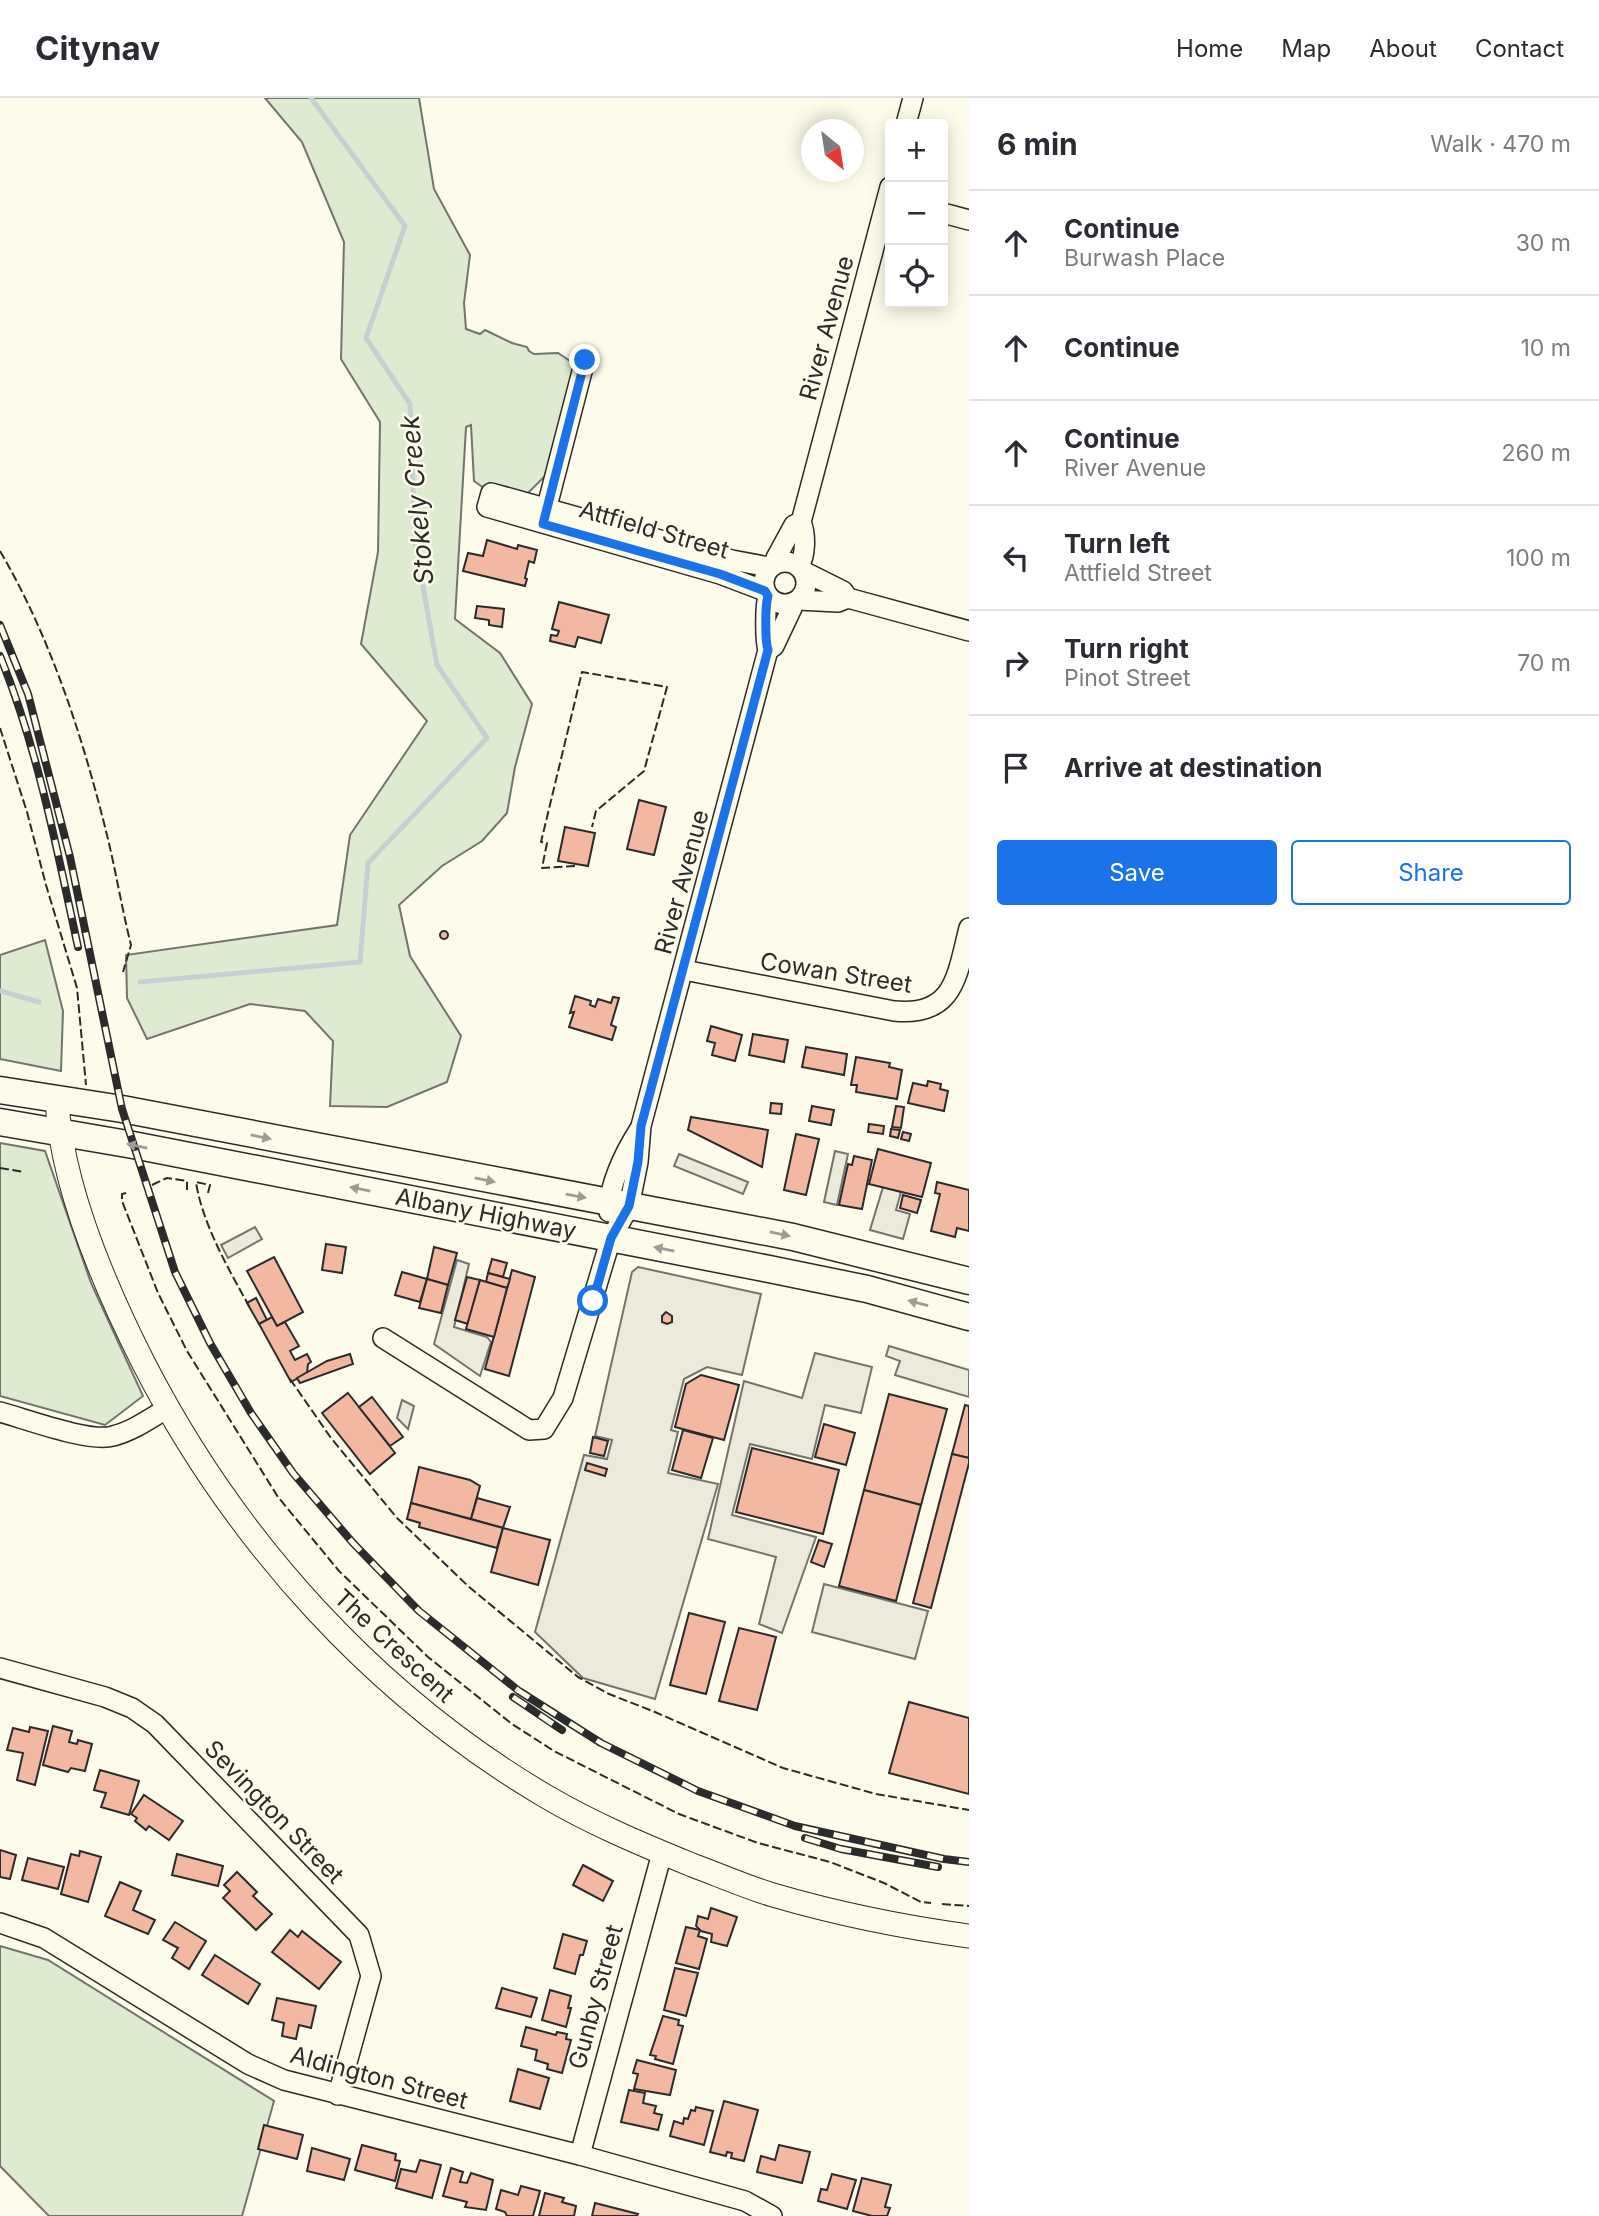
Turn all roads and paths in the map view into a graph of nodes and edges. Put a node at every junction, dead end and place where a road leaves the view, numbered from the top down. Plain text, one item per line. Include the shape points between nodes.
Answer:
1 (913, 98) edge
2 (907, 119) edge
3 (885, 210) edge
4 (948, 214) edge
5 (969, 220) edge
6 (585, 360) dead end
7 (489, 500) dead end
8 (545, 516) junction
9 (801, 522) junction
10 (773, 565) junction
11 (801, 569) junction
12 (767, 594) junction
13 (848, 598) junction
14 (795, 601) junction
15 (969, 631) edge
16 (768, 650) junction
17 (969, 928) edge
18 (684, 970) junction
19 (0, 1090) edge
20 (57, 1100) junction
21 (0, 1122) edge
22 (225, 1130) junction
23 (59, 1132) junction
24 (221, 1162) junction
25 (619, 1204) junction
26 (611, 1238) junction
27 (969, 1281) edge
28 (969, 1317) edge
29 (383, 1338) dead end
30 (168, 1408) junction
31 (0, 1412) edge
32 (0, 1668) edge
33 (662, 1853) junction
34 (0, 1923) edge
35 (969, 1936) edge
36 (338, 2095) junction
37 (580, 2155) junction
38 (772, 2216) edge

1 - 2 street
3 - 9 street, River Avenue
4 - 5 street
6 - 8 street
7 - 8 street, Attfield Street
8 - 10 street, Attfield Street
8 - 12 street, Attfield Street
9 - 10 street, River Avenue via 794,525
9 - 11 street, River Avenue
10 - 11 street via 788,561
10 - 12 street via 764,579
11 - 13 street
11 - 14 street via 805,589
12 - 14 street via 779,603
12 - 16 street, River Avenue
13 - 14 street
13 - 15 street
14 - 16 street, River Avenue
16 - 18 street, River Avenue
17 - 18 street, Cowan Street via 948,995 923,1010 894,1011
18 - 25 street, River Avenue via 641,1126 638,1162
19 - 20 highway, Albany Highway
20 - 22 highway, Albany Highway
20 - 23 main road, The Crescent
21 - 23 highway, Albany Highway
22 - 24 highway
22 -> 25 highway, Albany Highway
24 -> 23 highway, Albany Highway
23 - 30 main road, The Crescent via 108,1286
26 -> 24 highway, Albany Highway
25 - 26 street, River Avenue
25 -> 27 highway, Albany Highway via 793,1237
28 -> 26 highway, Albany Highway via 843,1284
26 - 29 street, River Avenue via 563,1398 544,1429 529,1430
30 - 31 street via 107,1437
30 - 33 main road, The Crescent via 194,1455 275,1564 387,1679 449,1731 516,1778 570,1810
32 - 36 street, Sevington Street via 105,1697 155,1724 359,1936 370,1976
33 - 35 main road, The Crescent via 817,1908
33 - 37 street, Gunby Street
34 - 36 street, Aldington Street via 44,1938 248,2064
36 - 37 street, Aldington Street
37 - 38 street, Aldington Street via 745,2201

